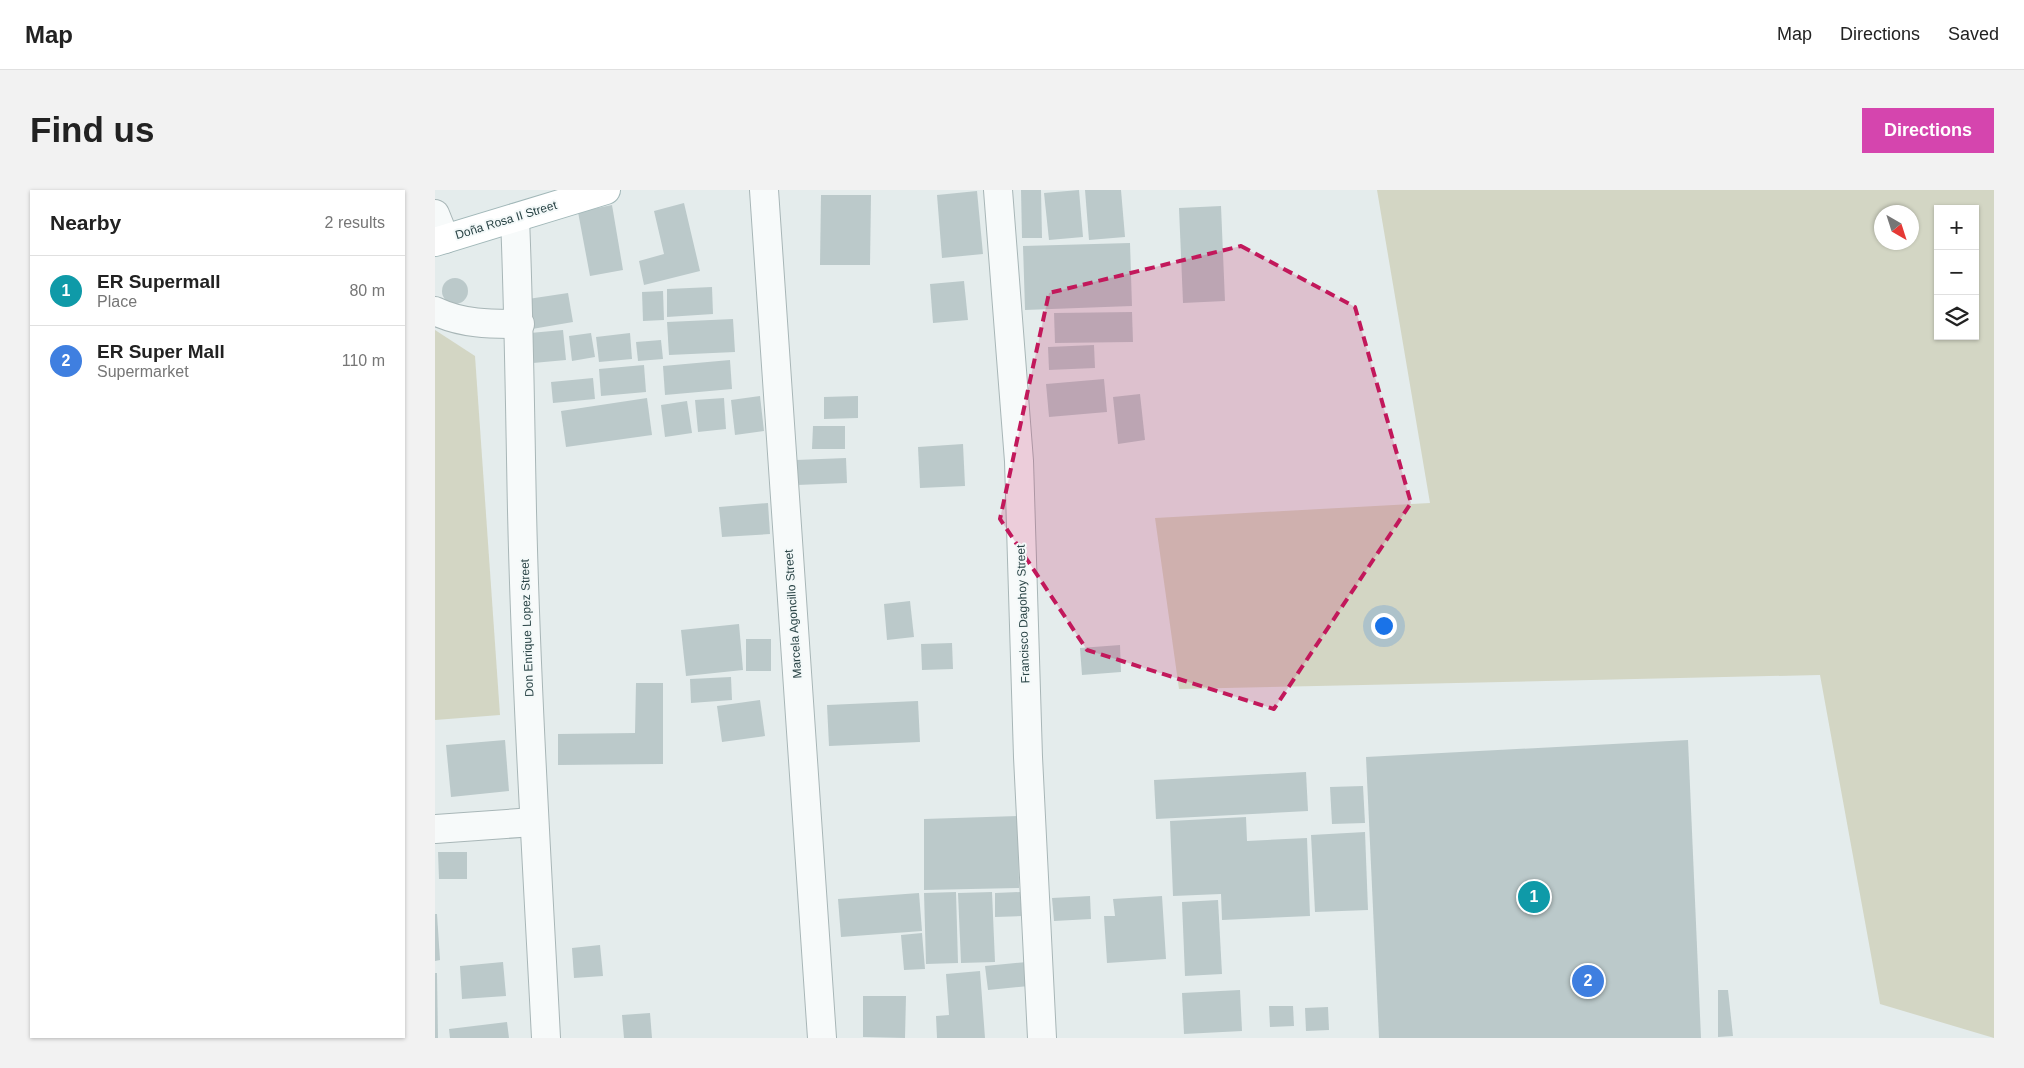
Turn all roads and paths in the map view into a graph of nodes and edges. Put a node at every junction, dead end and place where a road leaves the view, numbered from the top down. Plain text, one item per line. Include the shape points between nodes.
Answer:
1 (606, 190) edge
2 (764, 190) edge
3 (999, 190) edge
4 (435, 214) edge
5 (515, 218) junction
6 (440, 241) edge
7 (435, 311) edge
8 (520, 324) junction
9 (535, 822) junction
10 (435, 829) edge
11 (546, 1038) edge
12 (822, 1038) edge
13 (1042, 1038) edge

1 - 5 main road, Doña Rosa II Street
2 - 12 street, Marcela Agoncillo Street
3 - 13 street, Francisco Dagohoy Street via 1019,461 1028,757
4 - 6 street
5 - 6 main road, Doña Rosa II Street
5 - 8 street, Don Enrique Lopez Street
7 - 8 street via 482,324
8 - 9 street, Don Enrique Lopez Street via 522,512
9 - 10 street
9 - 11 street, Don Enrique Lopez Street

